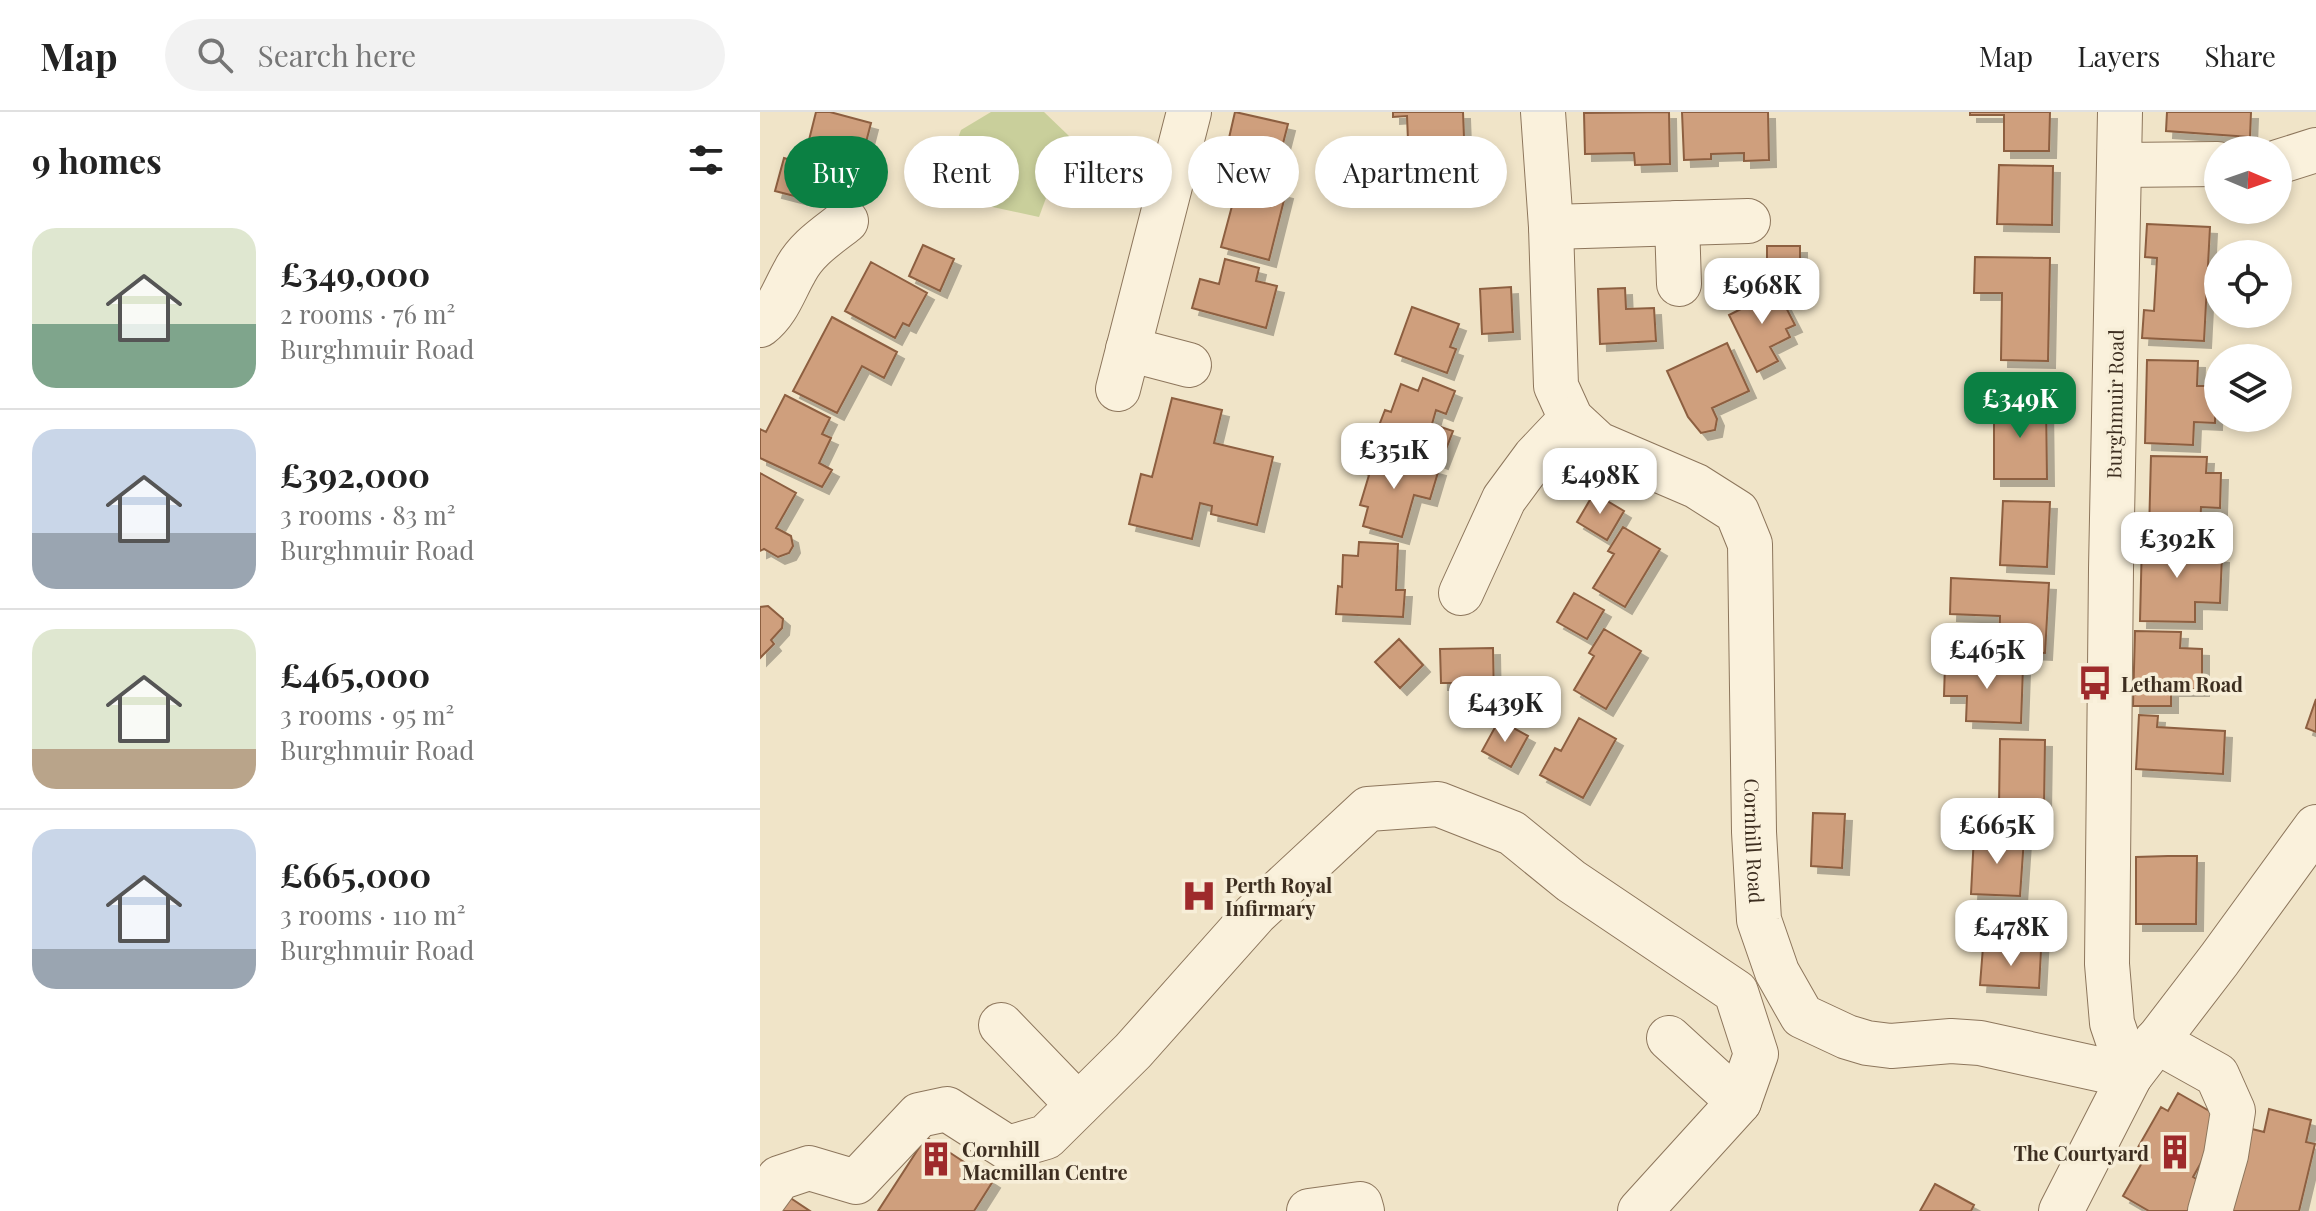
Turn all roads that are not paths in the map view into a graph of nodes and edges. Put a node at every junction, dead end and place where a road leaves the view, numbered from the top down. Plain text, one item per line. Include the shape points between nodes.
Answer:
1 (1189, 112) edge
2 (1543, 112) edge
3 (2120, 112) edge
4 (2316, 150) edge
5 (2292, 158) edge
6 (2204, 164) edge
7 (2120, 165) junction
8 (846, 221) dead end
9 (1748, 221) dead end
10 (1677, 223) junction
11 (1551, 227) junction
12 (1679, 284) dead end
13 (760, 325) edge
14 (1189, 365) dead end
15 (1571, 419) junction
16 (1461, 593) dead end
17 (2316, 827) edge
18 (1001, 1025) dead end
19 (1669, 1038) dead end
20 (2156, 1041) junction
21 (2130, 1076) junction
22 (1739, 1102) junction
23 (1078, 1105) junction
24 (760, 1204) edge
25 (1309, 1211) edge
26 (1362, 1211) edge
27 (1640, 1211) edge
28 (2061, 1211) edge
29 (2210, 1211) edge

1 - 14 street via 1123,369
2 - 11 street, Cornhill Road
3 - 7 street, Burghmuir Road
4 - 5 street
6 - 7 street
7 - 21 street, Burghmuir Road via 2107,964 2112,1023
8 - 13 street via 795,269 770,318
9 - 10 street
10 - 11 street
10 - 12 street
11 - 15 street, Cornhill Road via 1556,386
15 - 16 street via 1504,499
15 - 21 street, Cornhill Road via 1598,444 1696,486 1737,512 1750,544 1759,920 1777,972 1802,1016 1867,1043 1980,1043
17 - 20 street
18 - 23 street
19 - 22 street
20 - 21 street
20 - 29 street via 2217,1075 2233,1111
21 - 28 street
22 - 23 street via 1756,1054 1736,992 1571,881 1512,833 1438,804 1368,809 1255,914
22 - 27 street
23 - 24 street via 1046,1137 1008,1148 947,1109 919,1115 856,1182 809,1168 779,1178
25 - 26 street via 1360,1204

